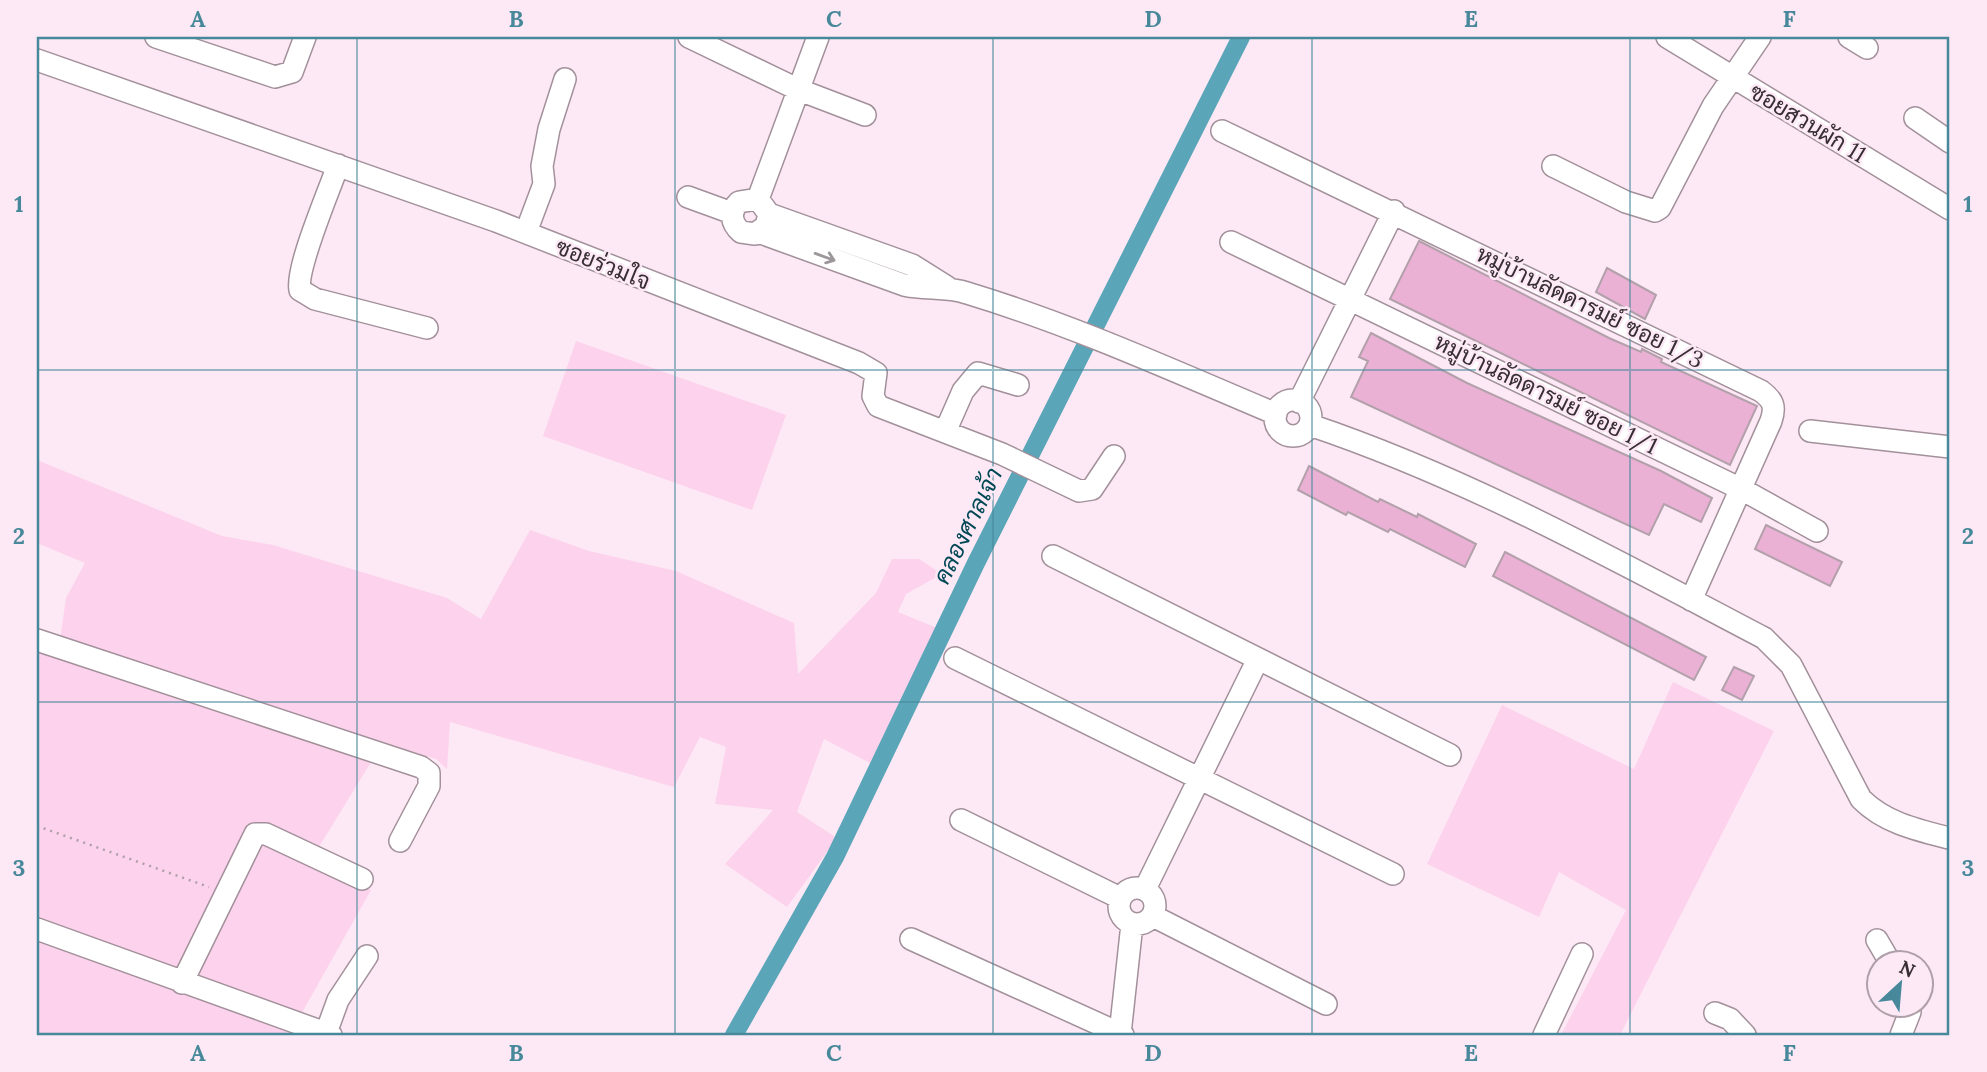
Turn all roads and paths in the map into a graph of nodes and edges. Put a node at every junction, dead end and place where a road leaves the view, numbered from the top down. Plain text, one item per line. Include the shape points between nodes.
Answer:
1 (156, 37) edge
2 (305, 37) edge
3 (689, 37) edge
4 (818, 37) edge
5 (1667, 37) edge
6 (1760, 37) edge
7 (37, 60) edge
8 (1732, 77) junction
9 (565, 79) dead end
10 (797, 89) junction
11 (865, 115) dead end
12 (1915, 118) dead end
13 (1222, 131) dead end
14 (1950, 141) edge
15 (338, 165) junction
16 (1553, 166) dead end
17 (688, 197) dead end
18 (1950, 209) edge
19 (1394, 211) junction
20 (732, 213) junction
21 (762, 215) junction
22 (526, 232) junction
23 (1231, 242) dead end
24 (1350, 297) junction
25 (427, 328) dead end
26 (1018, 385) dead end
27 (1299, 402) junction
28 (1276, 414) junction
29 (1310, 425) junction
30 (1810, 431) dead end
31 (945, 432) junction
32 (1950, 447) edge
33 (1114, 456) dead end
34 (1743, 490) junction
35 (1817, 531) dead end
36 (1054, 556) dead end
37 (1691, 600) junction
38 (37, 640) edge
39 (956, 657) dead end
40 (1258, 659) junction
41 (1450, 755) dead end
42 (1199, 778) junction
43 (961, 820) dead end
44 (37, 826) edge
45 (1950, 839) edge
46 (400, 841) dead end
47 (1393, 874) dead end
48 (362, 879) dead end
49 (1145, 889) junction
50 (224, 892) junction
51 (1120, 898) junction
52 (1153, 916) junction
53 (1132, 924) junction
54 (37, 929) edge
55 (911, 939) dead end
56 (1877, 940) dead end
57 (1883, 950) edge
58 (1582, 954) dead end
59 (367, 956) dead end
60 (182, 983) junction
61 (1326, 1004) dead end
62 (1716, 1013) dead end
63 (328, 1034) edge
64 (1122, 1035) edge
65 (1544, 1035) edge
66 (1745, 1035) edge

1 - 2 street via 282,77 292,72
3 - 10 street
4 - 10 street
5 - 8 street, ซอยสวนผัก 11
6 - 8 street
7 - 15 street, ซอยร่วมใจ
8 - 16 street via 1655,211
8 - 18 street, ซอยสวนผัก 11
9 - 22 street via 549,129 542,166 544,184
10 - 11 street
10 - 21 street
12 - 14 street
13 - 19 street, หมู่บ้านลัดดารมย์ ซอย 1/3
15 - 22 street, ซอยร่วมใจ
15 - 25 street via 300,290 315,299
17 - 20 street
19 - 24 street
19 - 34 street, หมู่บ้านลัดดารมย์ ซอย 1/3 via 1770,398 1774,412
20 - 21 street via 739,202
20 - 21 street via 741,232
21 - 28 street via 904,285 947,287 1060,324
22 - 31 street, ซอยร่วมใจ via 871,368 878,406
23 - 24 street, หมู่บ้านลัดดารมย์ ซอย 1/1
24 - 27 street
24 - 34 street, หมู่บ้านลัดดารมย์ ซอย 1/1
26 - 31 street via 978,373 962,391
27 - 28 street via 1285,402
27 - 29 street via 1310,412
28 - 29 street via 1285,434 1300,435
29 - 37 street via 1379,448 1438,475
30 - 32 street
31 - 33 street, ซอยร่วมใจ via 1087,492
34 - 35 street, หมู่บ้านลัดดารมย์ ซอย 1/1
34 - 37 street
36 - 40 street
37 - 45 street via 1764,638 1779,651 1854,788 1871,809
38 - 46 street via 421,767 429,773 429,786
39 - 42 street
40 - 41 street
40 - 42 street
42 - 47 street
42 - 49 street
43 - 51 street
44 - 50 path
48 - 50 street via 258,833
49 - 51 street via 1130,888
49 - 52 street via 1155,900
50 - 60 street
51 - 53 street via 1119,911
52 - 53 street
52 - 61 street
53 - 64 street
54 - 60 street
55 - 64 street
56 - 57 street
58 - 65 street
59 - 63 street via 338,1000
60 - 63 street
62 - 66 street via 1730,1019

